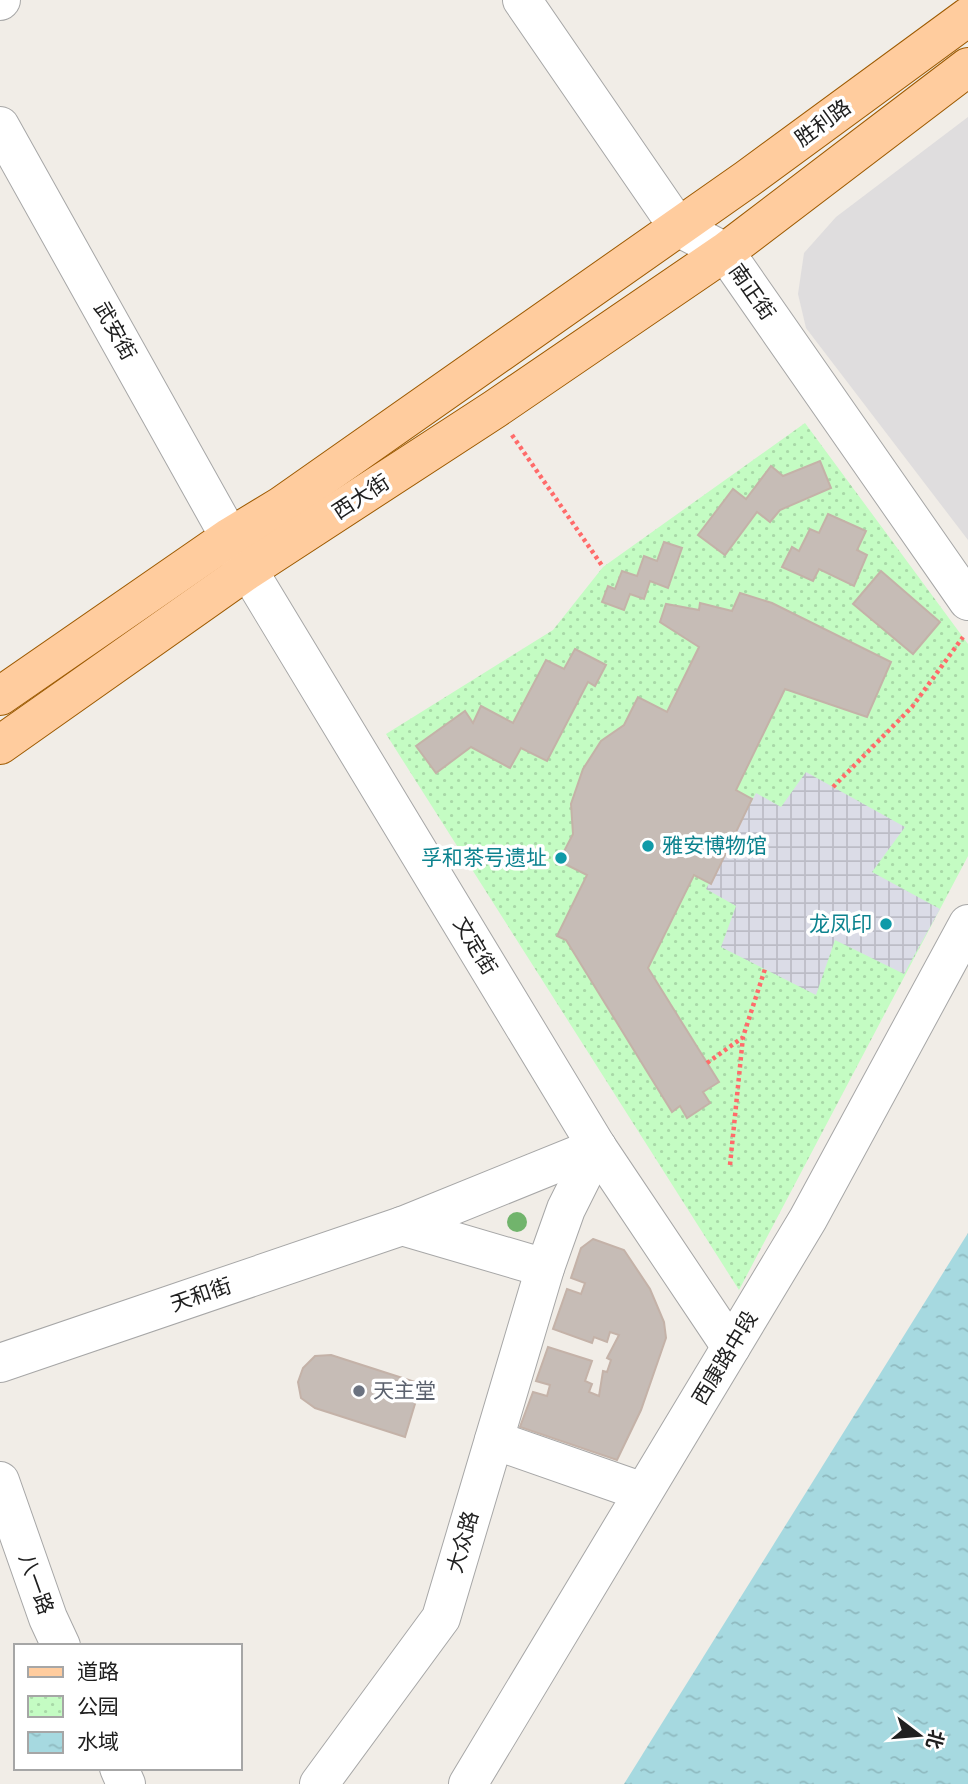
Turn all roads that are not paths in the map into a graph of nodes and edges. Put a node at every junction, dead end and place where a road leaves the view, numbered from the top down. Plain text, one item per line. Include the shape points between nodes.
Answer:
1 (522, 0) edge
2 (968, 17) edge
3 (968, 67) edge
4 (0, 125) edge
5 (678, 228) junction
6 (725, 252) junction
7 (230, 537) junction
8 (248, 570) junction
9 (966, 619) edge
10 (0, 696) edge
11 (0, 745) edge
12 (968, 924) edge
13 (597, 1147) junction
14 (402, 1226) junction
15 (545, 1268) junction
16 (731, 1347) junction
17 (0, 1363) edge
18 (494, 1440) junction
19 (0, 1481) edge
20 (643, 1492) junction
21 (60, 1644) edge
22 (319, 1784) edge
23 (468, 1784) edge

1 - 5 street, 南正街
2 - 5 main road, 胜利路
3 - 6 main road, 胜利路
4 - 7 street, 武安街
5 - 6 street, 南正街
5 - 7 main road, 西大街
6 - 8 main road, 西大街 via 495,410
6 - 9 street, 南正街
7 - 8 street, 文定街
7 - 10 main road, 西大街
8 - 11 main road, 西大街
8 - 13 street, 文定街
12 - 16 street, 西康路中段 via 808,1219
13 - 14 street, 天和街
13 - 15 street, 大众路 via 566,1209
13 - 16 street, 文定街
14 - 15 street
14 - 17 street, 天和街
15 - 18 street, 大众路
16 - 20 street, 西康路中段
18 - 20 street
18 - 22 street, 大众路 via 441,1618
19 - 21 street, 八一路
20 - 23 street, 西康路中段

